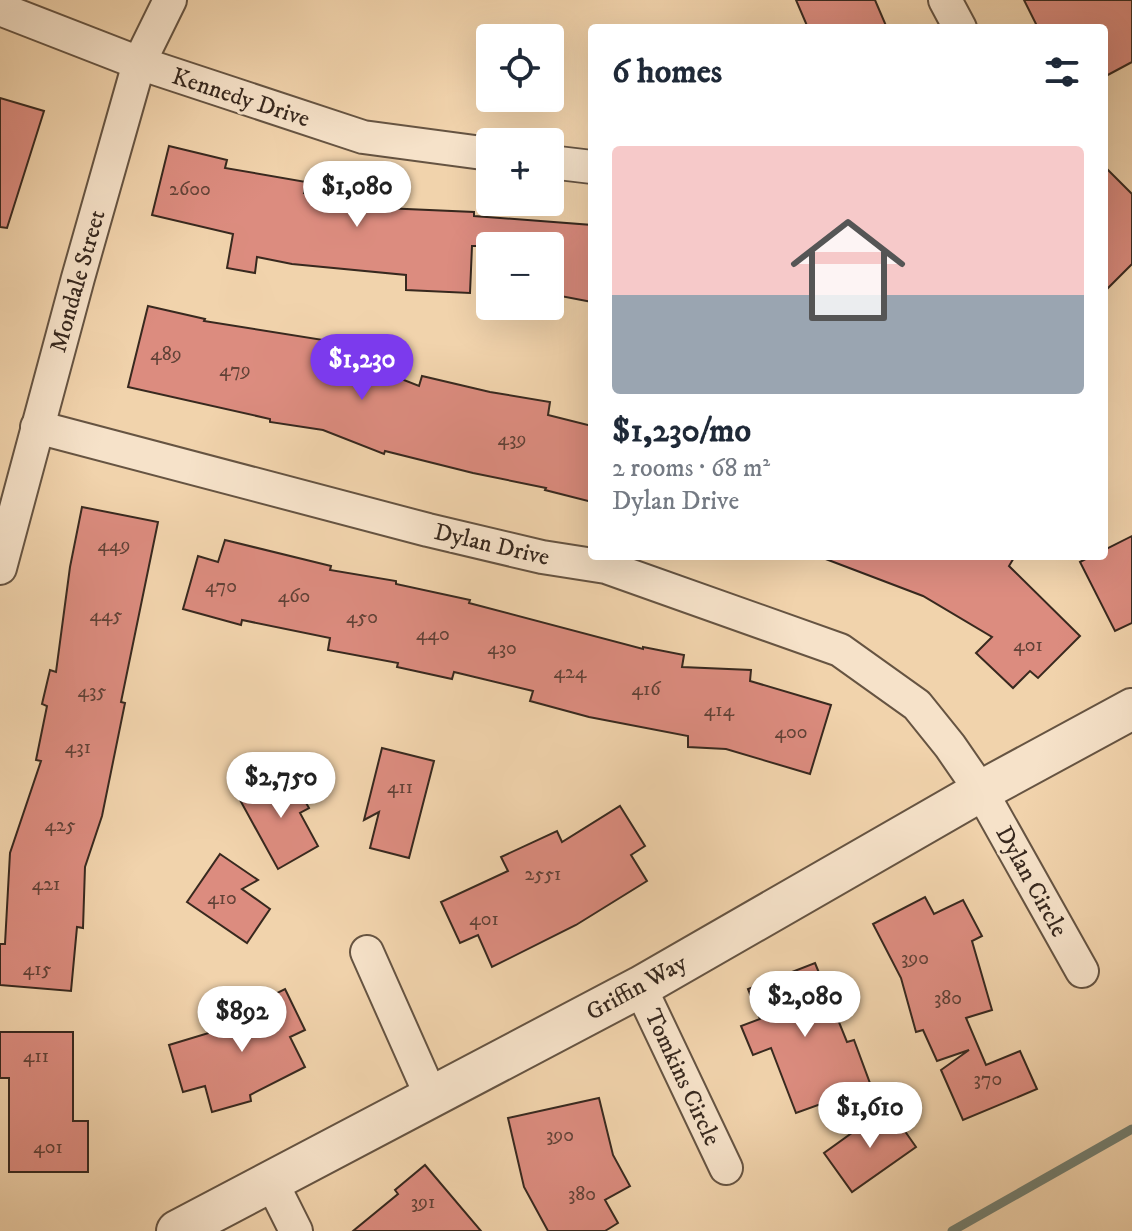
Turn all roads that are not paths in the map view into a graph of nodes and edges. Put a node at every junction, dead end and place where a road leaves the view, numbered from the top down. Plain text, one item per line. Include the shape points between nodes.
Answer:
1 (170, 0) edge
2 (945, 0) edge
3 (0, 9) edge
4 (958, 24) edge
5 (139, 63) junction
6 (476, 152) edge
7 (564, 164) edge
8 (588, 167) edge
9 (37, 427) junction
10 (0, 568) edge
11 (1132, 709) edge
12 (981, 791) junction
13 (367, 952) dead end
14 (1082, 971) dead end
15 (640, 987) junction
16 (431, 1096) junction
17 (726, 1168) dead end
18 (272, 1183) junction
19 (177, 1231) edge
20 (296, 1231) edge

1 - 5 street, Mondale Street
2 - 4 street
3 - 5 street, Kennedy Drive
5 - 6 street, Kennedy Drive via 363,137
5 - 9 street, Mondale Street
7 - 8 street
9 - 10 street, Mondale Street
9 - 12 street, Dylan Drive via 428,530 606,567 840,650 917,705
11 - 12 street, Griffin Way
12 - 14 street, Dylan Circle
12 - 15 street, Griffin Way
13 - 16 street
15 - 16 street, Griffin Way
15 - 17 street, Tomkins Circle
16 - 18 street, Griffin Way
18 - 19 street, Griffin Way
18 - 20 street

